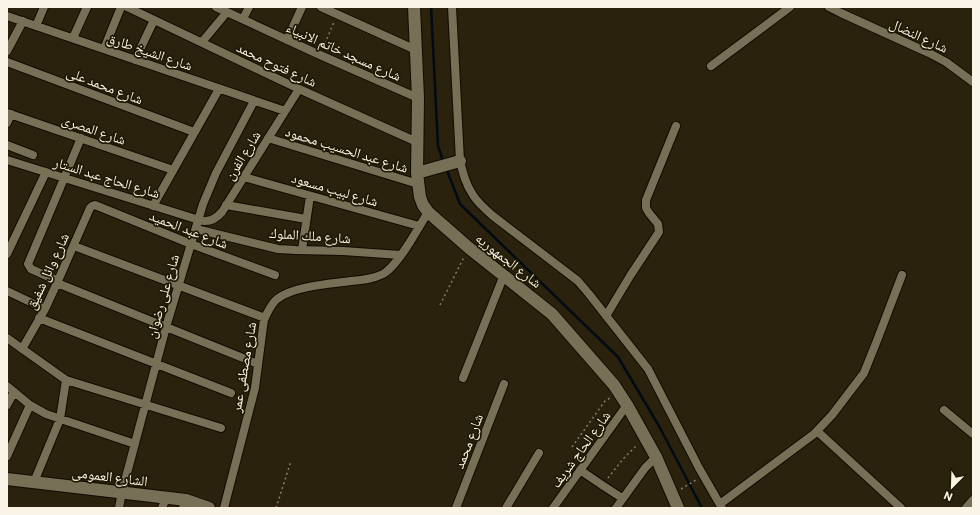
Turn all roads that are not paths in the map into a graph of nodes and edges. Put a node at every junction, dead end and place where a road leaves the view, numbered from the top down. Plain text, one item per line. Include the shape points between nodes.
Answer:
1 (44, 7) edge
2 (87, 7) edge
3 (121, 7) edge
4 (127, 7) edge
5 (216, 7) edge
6 (249, 7) edge
7 (302, 7) edge
8 (321, 7) edge
9 (414, 7) edge
10 (452, 7) edge
11 (790, 7) edge
12 (829, 7) edge
13 (841, 10) edge
14 (227, 12) junction
15 (7, 16) edge
16 (243, 19) junction
17 (154, 20) junction
18 (23, 21) junction
19 (36, 26) junction
20 (73, 38) junction
21 (287, 40) junction
22 (202, 42) junction
23 (104, 49) junction
24 (416, 50) junction
25 (7, 51) edge
26 (135, 60) junction
27 (7, 62) edge
28 (711, 66) dead end
29 (973, 82) edge
30 (219, 89) junction
31 (299, 89) junction
32 (418, 98) junction
33 (254, 101) junction
34 (285, 111) junction
35 (9, 113) edge
36 (7, 123) edge
37 (676, 126) dead end
38 (194, 132) junction
39 (81, 138) junction
40 (268, 138) junction
41 (417, 142) junction
42 (7, 145) edge
43 (33, 154) dead end
44 (7, 160) edge
45 (455, 162) junction
46 (173, 170) junction
47 (46, 172) junction
48 (421, 176) junction
49 (244, 177) junction
50 (64, 178) junction
51 (310, 196) junction
52 (95, 205) joint
53 (226, 205) junction
54 (153, 206) junction
55 (428, 212) junction
56 (306, 219) junction
57 (198, 220) junction
58 (419, 226) junction
59 (196, 229) junction
60 (191, 244) junction
61 (74, 246) junction
62 (302, 250) junction
63 (7, 254) edge
64 (400, 255) junction
65 (504, 275) junction
66 (902, 275) dead end
67 (275, 276) dead end
68 (58, 282) junction
69 (178, 286) junction
70 (7, 291) edge
71 (45, 309) junction
72 (606, 316) junction
73 (40, 318) junction
74 (265, 318) junction
75 (166, 327) junction
76 (7, 338) edge
77 (22, 349) junction
78 (156, 364) junction
79 (258, 364) junction
80 (463, 378) dead end
81 (66, 380) junction
82 (504, 384) dead end
83 (7, 386) edge
84 (14, 392) junction
85 (231, 393) dead end
86 (30, 404) junction
87 (145, 404) junction
88 (7, 405) edge
89 (627, 405) junction
90 (944, 410) dead end
91 (60, 419) junction
92 (221, 428) dead end
93 (817, 431) junction
94 (973, 434) edge
95 (135, 444) junction
96 (539, 453) dead end
97 (7, 456) edge
98 (656, 457) junction
99 (580, 470) junction
100 (7, 479) edge
101 (34, 482) junction
102 (122, 492) junction
103 (622, 498) junction
104 (164, 503) edge
105 (185, 504) edge
106 (721, 506) edge
107 (118, 508) edge
108 (209, 508) edge
109 (224, 508) edge
110 (456, 508) edge
111 (506, 508) edge
112 (553, 508) edge
113 (616, 508) edge
114 (678, 508) edge
115 (901, 508) edge

1 - 19 street
2 - 20 street
3 - 23 street
4 - 17 street, شارع فتوح محمد
5 - 14 street, شارع مسجد خاتم الانبياء
6 - 16 street
7 - 21 street
8 - 24 street
9 - 24 street, شارع الجمهوريه
10 - 45 street, شارع الجمهوريه
11 - 28 street
12 - 13 street, شارع النضال
13 - 29 street, شارع النضال via 946,62
14 - 16 street, شارع مسجد خاتم الانبياء
14 - 22 street
15 - 18 street, شارع الشيخ طارق
16 - 21 street, شارع مسجد خاتم الانبياء
17 - 22 street, شارع فتوح محمد
17 - 26 street
18 - 19 street, شارع الشيخ طارق
18 - 25 street
19 - 20 street, شارع الشيخ طارق
20 - 23 street, شارع الشيخ طارق
21 - 32 street, شارع مسجد خاتم الانبياء
22 - 31 street, شارع فتوح محمد
23 - 26 street, شارع الشيخ طارق
24 - 32 street, شارع الجمهوريه
26 - 30 street, شارع الشيخ طارق
27 - 38 street, شارع محمد على
30 - 33 street, شارع الشيخ طارق
30 - 38 street, شارع عبد الحميد
31 - 34 street, شارع الفرن
31 - 41 street, شارع فتوح محمد
32 - 41 street, شارع الجمهوريه
33 - 34 street, شارع الشيخ طارق
33 - 57 street, شارع على رضوان via 216,173
34 - 40 street, شارع الفرن
35 - 36 street
35 - 39 street, شارع المصرى
37 - 72 street via 646,200 646,208 658,224 658,232
38 - 46 street, شارع عبد الحميد
39 - 46 street, شارع المصرى
39 - 50 street
40 - 48 street, شارع عبد الحسيب محمود
40 - 49 street, شارع الفرن
41 - 48 street, شارع الجمهوريه
42 - 43 street
44 - 47 street, شارع الحاج عبد الستار
45 - 48 street
45 - 72 street, شارع الجمهوريه via 473,195 485,209 578,281
46 - 54 street, شارع عبد الحميد
47 - 50 street, شارع الحاج عبد الستار
47 - 63 street
48 - 55 street, شارع الجمهوريه via 420,197
49 - 51 street, شارع لبيب مسعود
49 - 53 street, شارع الفرن
50 - 54 street, شارع الحاج عبد الستار
50 - 68 street via 28,264 31,269
51 - 56 street
51 - 58 street, شارع لبيب مسعود
52 - 60 street, شارع عبد الحميد
52 - 61 street, شارع وائل شفيق via 90,208
53 - 56 street
53 - 57 street, شارع الفرن via 214,219
54 - 57 street, شارع الحاج عبد الستار
55 - 58 street, شارع مصطفى عمر
55 - 65 street, شارع الجمهوريه
56 - 62 street
57 - 59 street, شارع على رضوان
58 - 64 street, شارع مصطفى عمر
59 - 60 street, شارع على رضوان
59 - 62 street, شارع ملك الملوك via 278,249
60 - 67 street, شارع عبد الحميد
60 - 69 street, شارع على رضوان
61 - 68 street, شارع وائل شفيق
61 - 69 street
62 - 64 street, شارع ملك الملوك
64 - 74 street, شارع مصطفى عمر via 384,273 369,280 310,287 286,294 276,300
65 - 80 street
65 - 89 street, شارع الجمهوريه via 552,314 620,392
66 - 93 street via 864,373
68 - 71 street, شارع وائل شفيق
68 - 75 street
69 - 74 street
69 - 75 street, شارع على رضوان
70 - 71 street
71 - 73 street, شارع وائل شفيق
72 - 106 street, شارع الجمهوريه via 648,369
73 - 77 street, شارع وائل شفيق
73 - 78 street
74 - 79 street, شارع مصطفى عمر
75 - 78 street, شارع على رضوان
75 - 79 street
76 - 77 street
77 - 81 street
78 - 85 street
78 - 87 street, شارع على رضوان
79 - 109 street, شارع مصطفى عمر via 255,388
81 - 87 street
81 - 91 street
82 - 110 street, شارع محمد
83 - 84 street
84 - 86 street
84 - 88 street
86 - 91 street
86 - 97 street
87 - 92 street
87 - 95 street, شارع على رضوان
89 - 98 street, شارع الجمهوريه
89 - 99 street, شارع الحاج شريف
90 - 94 street
91 - 95 street
91 - 101 street
93 - 106 street
93 - 115 street
95 - 102 street, شارع على رضوان
96 - 111 street
98 - 103 street
98 - 114 street, شارع الجمهوريه
99 - 103 street
99 - 112 street, شارع الحاج شريف
100 - 101 street, الشارع العمومى
101 - 102 street, الشارع العمومى
102 - 104 street, الشارع العمومى
102 - 107 street, شارع على رضوان
103 - 113 street
104 - 105 street, الشارع العمومى
105 - 108 street, الشارع العمومى

